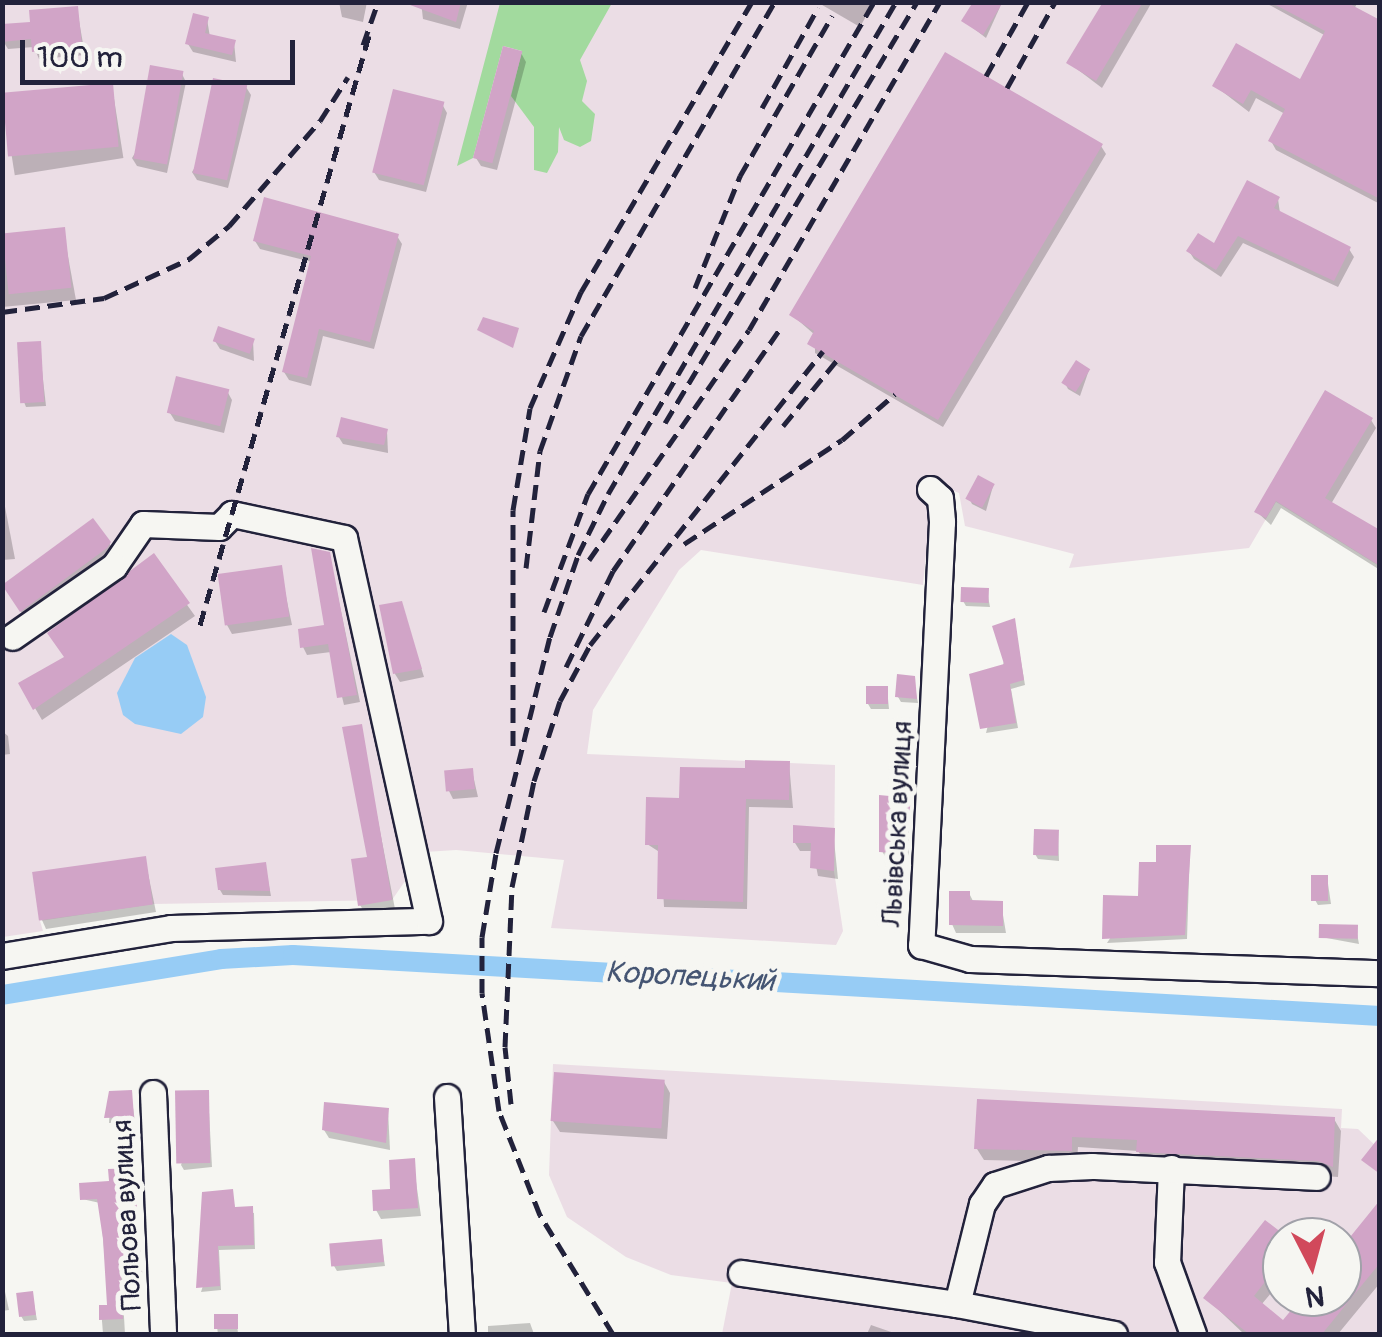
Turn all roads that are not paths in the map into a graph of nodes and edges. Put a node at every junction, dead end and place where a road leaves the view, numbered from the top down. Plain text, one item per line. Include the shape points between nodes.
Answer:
1 (930, 489) dead end
2 (12, 637) dead end
3 (2, 956) edge
4 (1380, 973) edge
5 (152, 1093) dead end
6 (447, 1097) dead end
7 (1171, 1168) junction
8 (1317, 1177) dead end
9 (740, 1273) dead end
10 (957, 1304) junction
11 (1182, 1329) edge
12 (164, 1334) edge
13 (462, 1334) edge
14 (1114, 1334) edge

1 - 4 street, Львівська вулиця via 940,498 942,522 921,945 970,959
2 - 3 street via 114,566 143,524 218,526 232,514 344,538 429,921 170,928
5 - 12 street, Польова вулиця
6 - 13 street
7 - 8 street
7 - 10 street via 1048,1168 995,1185 982,1204
7 - 11 street via 1167,1262
9 - 10 street
10 - 14 street

